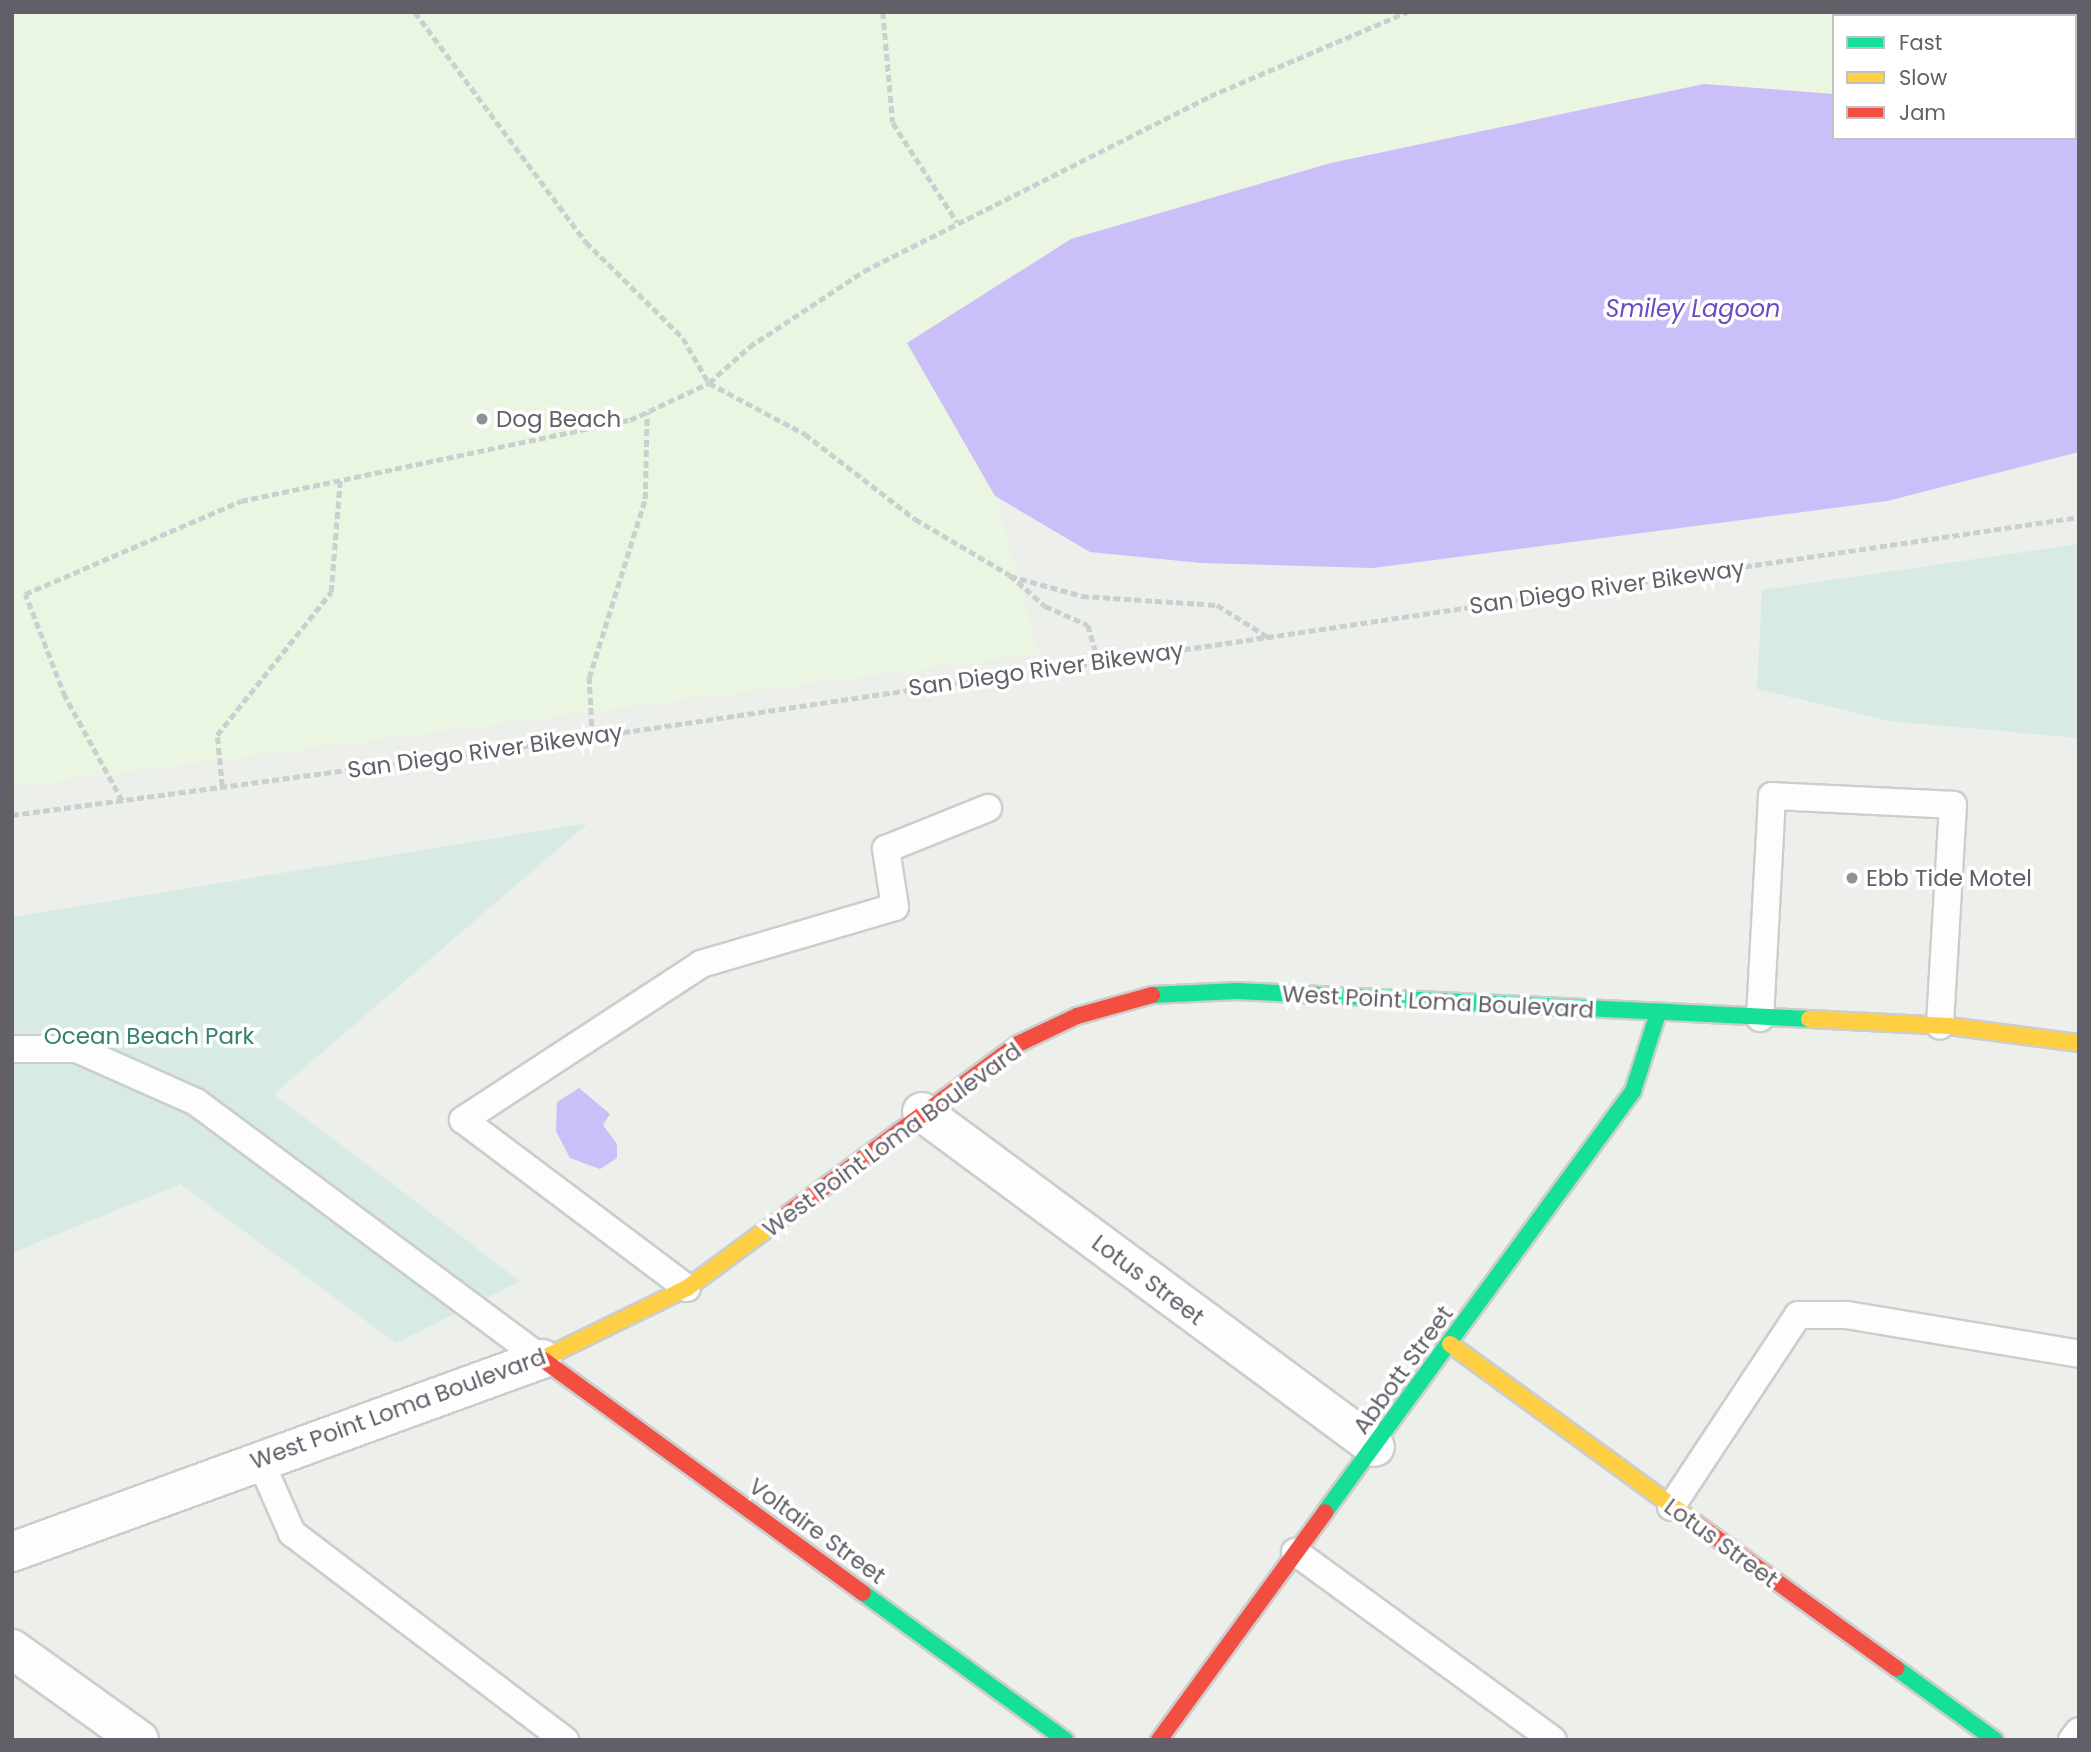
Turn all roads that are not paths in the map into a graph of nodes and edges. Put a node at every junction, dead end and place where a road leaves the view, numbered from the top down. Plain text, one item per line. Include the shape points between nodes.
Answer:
1 (988, 808) dead end
2 (1658, 1013) junction
3 (1760, 1018) junction
4 (1940, 1026) junction
5 (2079, 1043) edge
6 (12, 1049) edge
7 (922, 1112) junction
8 (687, 1288) junction
9 (1450, 1344) junction
10 (2079, 1354) edge
11 (542, 1359) junction
12 (1375, 1447) junction
13 (259, 1458) junction
14 (1671, 1507) junction
15 (12, 1552) edge
16 (1295, 1552) junction
17 (12, 1649) edge
18 (2079, 1731) edge
19 (139, 1740) edge
20 (565, 1740) edge
21 (1065, 1740) edge
22 (1159, 1740) edge
23 (1553, 1740) edge
24 (1995, 1740) edge
25 (2072, 1740) edge

1 - 8 lane via 886,849 895,907 701,964 463,1119
2 - 3 street, West Point Loma Boulevard
2 - 7 street, West Point Loma Boulevard via 1237,991 1157,994 1077,1016 1018,1044
2 - 9 street, Abbott Street via 1633,1091
3 - 4 street, West Point Loma Boulevard
3 - 4 lane via 1772,796 1953,806
4 - 5 street, West Point Loma Boulevard
6 - 11 lane via 77,1049 196,1102
7 - 8 street, West Point Loma Boulevard
7 - 12 street, Lotus Street
8 - 11 street, West Point Loma Boulevard
9 - 12 street, Abbott Street
9 - 14 street, Lotus Street
10 - 14 lane via 1847,1315 1798,1315
11 - 13 street, West Point Loma Boulevard
11 - 21 street, Voltaire Street
12 - 16 street, Abbott Street
13 - 15 street, West Point Loma Boulevard
13 - 20 lane via 292,1532
14 - 24 street, Lotus Street
16 - 22 street, Abbott Street
16 - 23 lane
17 - 19 street
18 - 25 lane

